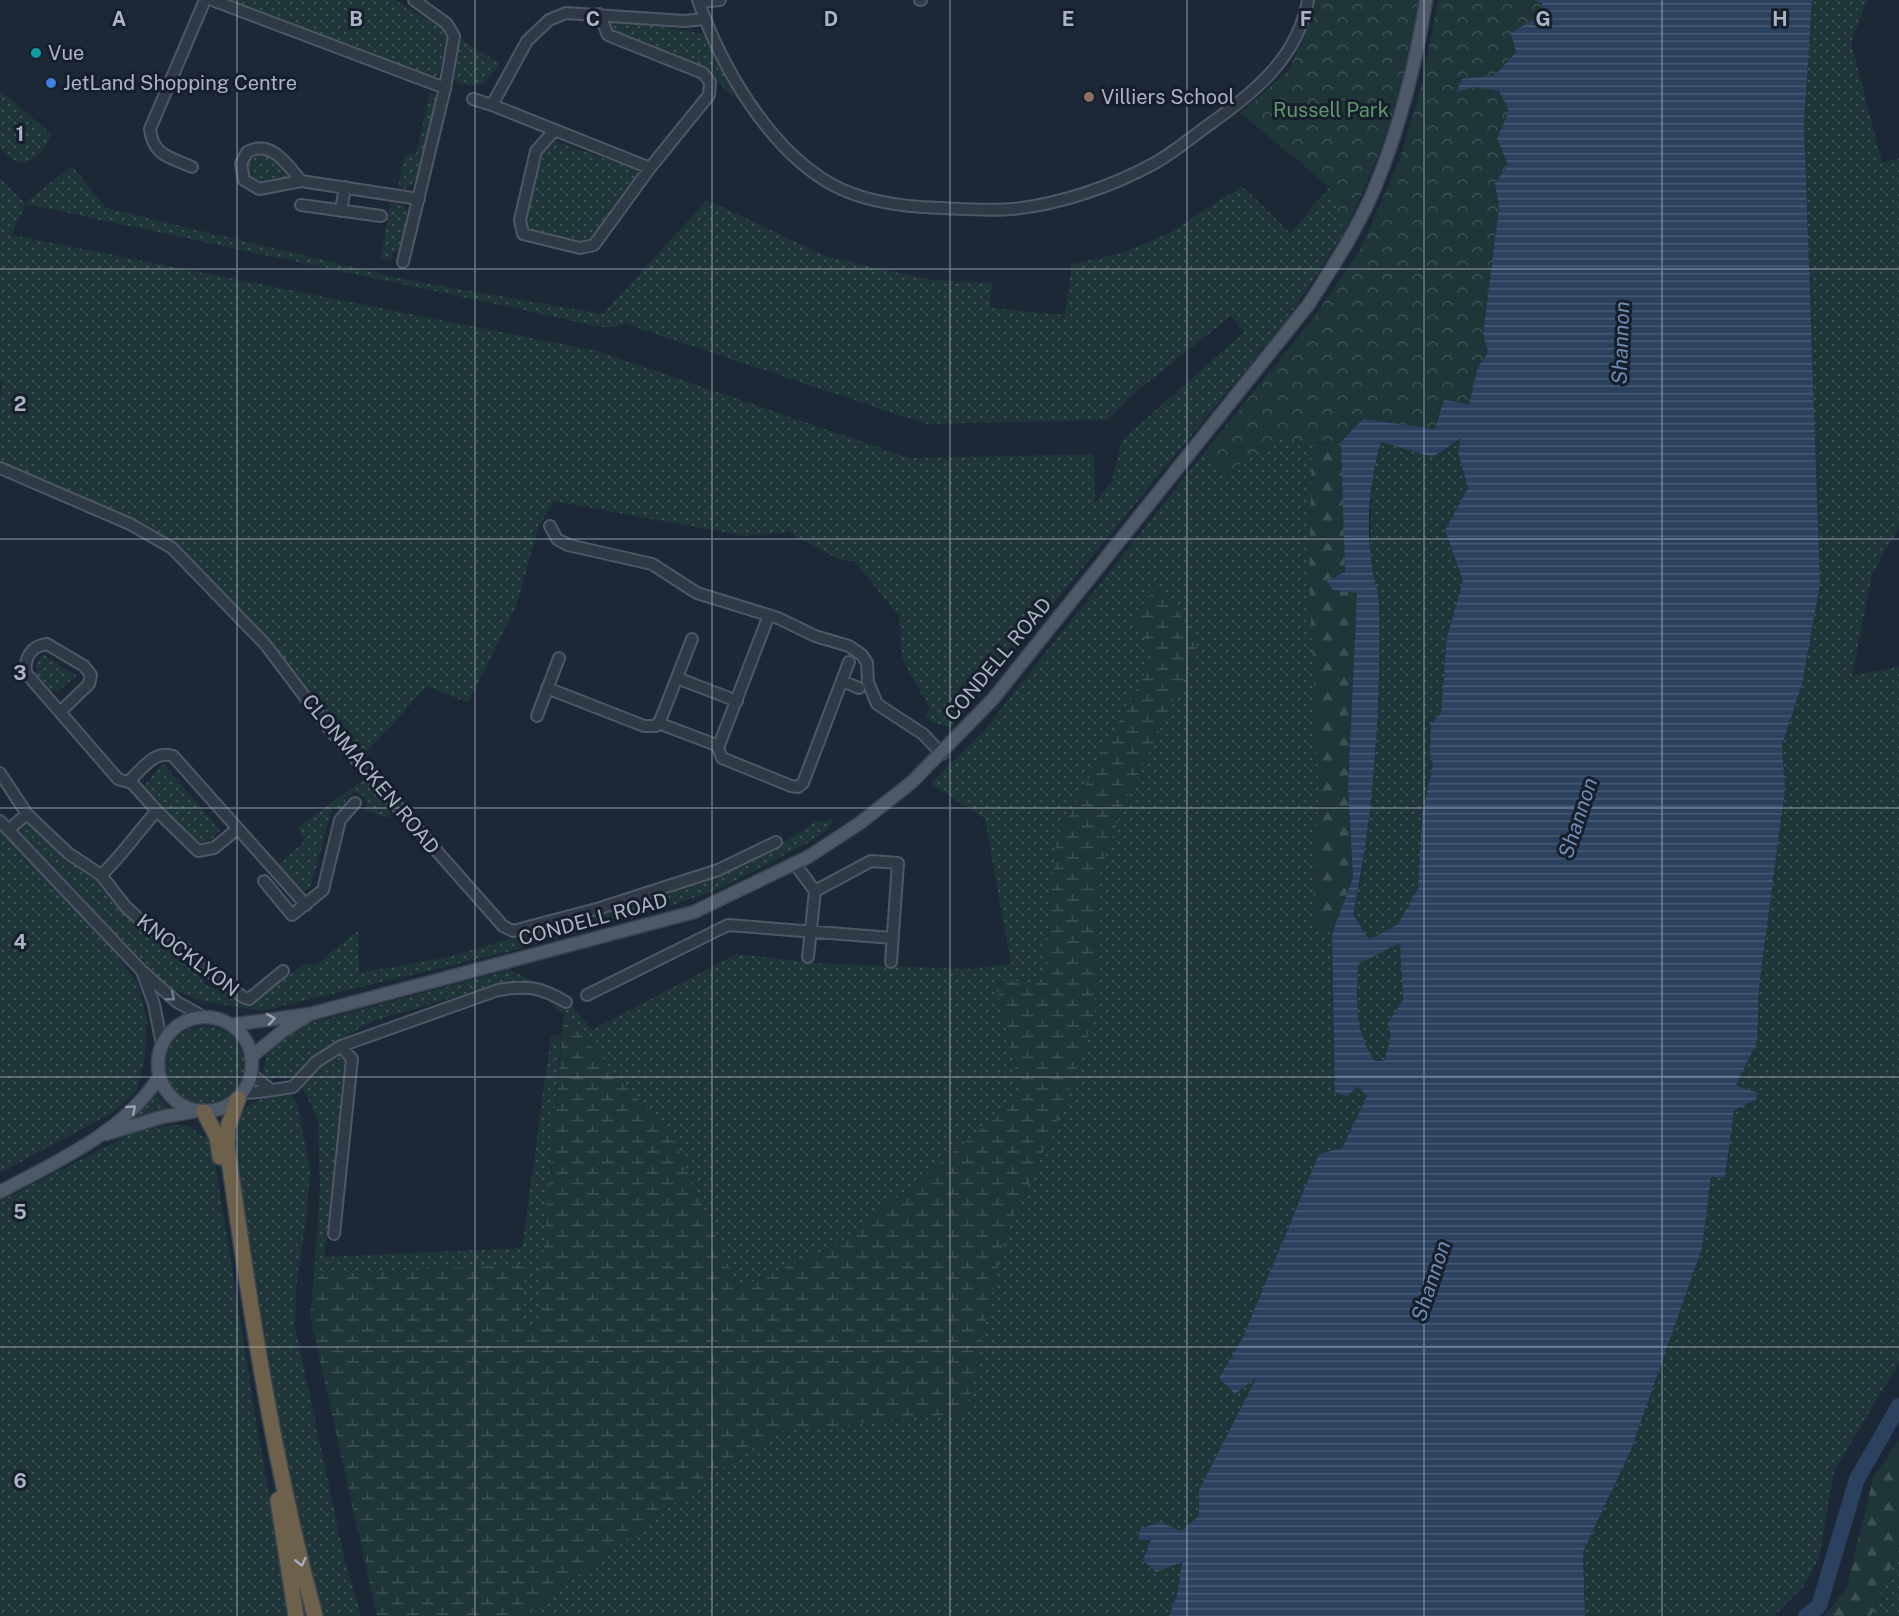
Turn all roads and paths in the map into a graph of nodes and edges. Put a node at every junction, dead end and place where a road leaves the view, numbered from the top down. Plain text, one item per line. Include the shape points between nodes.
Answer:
1 (205, 0) edge
2 (212, 0) edge
3 (414, 0) edge
4 (720, 0) edge
5 (1308, 0) edge
6 (1426, 0) edge
7 (699, 1) edge
8 (599, 14) junction
9 (705, 19) junction
10 (445, 88) junction
11 (473, 99) dead end
12 (492, 105) junction
13 (554, 131) junction
14 (192, 166) dead end
15 (650, 168) junction
16 (301, 181) junction
17 (345, 187) junction
18 (419, 199) junction
19 (301, 205) dead end
20 (341, 211) junction
21 (381, 216) dead end
22 (403, 262) dead end
23 (0, 468) edge
24 (550, 526) dead end
25 (769, 615) junction
26 (692, 639) dead end
27 (559, 658) dead end
28 (849, 662) dead end
29 (677, 678) junction
30 (842, 681) junction
31 (547, 688) junction
32 (859, 688) dead end
33 (737, 701) junction
34 (60, 712) junction
35 (537, 716) dead end
36 (658, 723) junction
37 (719, 746) junction
38 (942, 754) junction
39 (0, 773) edge
40 (132, 783) junction
41 (355, 803) dead end
42 (157, 811) junction
43 (27, 814) junction
44 (0, 820) edge
45 (8, 830) junction
46 (237, 830) junction
47 (776, 842) dead end
48 (795, 864) junction
49 (101, 875) junction
50 (264, 881) dead end
51 (814, 891) junction
52 (306, 905) junction
53 (810, 932) junction
54 (893, 938) junction
55 (808, 957) dead end
56 (891, 962) dead end
57 (142, 971) junction
58 (283, 971) dead end
59 (587, 995) dead end
60 (566, 1002) dead end
61 (310, 1014) junction
62 (204, 1017) junction
63 (231, 1025) junction
64 (162, 1045) junction
65 (341, 1046) junction
66 (251, 1057) junction
67 (251, 1074) junction
68 (159, 1077) junction
69 (270, 1089) junction
70 (241, 1096) junction
71 (201, 1111) junction
72 (99, 1136) junction
73 (0, 1192) edge
74 (334, 1234) dead end
75 (296, 1616) edge
76 (315, 1616) edge

1 - 14 street via 150,129 151,143 160,154
2 - 10 street
3 - 10 street via 447,24 454,36
4 - 7 street
5 - 9 street via 1305,20 1280,65 1232,109 1155,163 1103,186 1053,202 1012,209 919,207 877,201 831,184 793,155 759,118
6 - 38 main road, CONDELL ROAD via 1418,51 1396,132 1376,187 1345,248 1242,389 993,699
7 - 9 street
8 - 9 street
8 - 12 street via 566,13 549,20 527,41
8 - 15 street via 608,35 703,73 710,82 710,95
10 - 18 street
11 - 12 street
12 - 13 street
13 - 15 street
13 - 15 street via 536,151 520,220 523,234 580,248 594,244
16 - 16 street via 259,189 251,186 243,180 244,156 262,148 275,152
16 - 17 street
17 - 18 street
17 - 20 street
18 - 22 street
19 - 20 street
20 - 21 street
23 - 47 street, CLONMACKEN ROAD via 130,524 172,548 265,644 330,730 503,926 513,931 718,870
24 - 25 street via 557,539 568,545 652,564 697,593
25 - 33 street
25 - 38 street via 858,651 867,663 868,682 877,704 923,734
26 - 29 street
27 - 31 street
28 - 30 street
29 - 33 street
29 - 36 street
30 - 32 street
30 - 37 street via 805,779 798,787 722,758
31 - 35 street
31 - 36 street via 644,726
33 - 37 street
34 - 34 street via 26,673 29,654 38,645 48,644 84,666 91,675 89,684
34 - 40 street via 118,779
36 - 37 street
38 - 48 main road, CONDELL ROAD via 860,823
39 - 43 street, KNOCKLYON
40 - 42 street
40 - 46 street via 133,777 158,754 173,756
41 - 52 street via 340,820 323,890
42 - 46 street via 198,850 214,848
42 - 49 street
43 - 45 street
43 - 49 street, KNOCKLYON via 68,853
44 - 45 street
45 - 57 street
46 - 52 street
48 - 51 street
48 - 61 main road, CONDELL ROAD via 694,912
49 - 58 street, KNOCKLYON via 147,926 187,950 243,997 249,999
50 - 52 street via 292,915
51 - 53 street
51 - 54 street via 871,861 898,863
53 - 54 street
53 - 55 street
53 - 59 street via 728,924
54 - 56 street
57 -> 62 street via 177,1002
57 - 64 street
60 - 65 street via 546,990 525,986 498,990
63 -> 61 main road
61 - 66 main road
62 - 63 main road
62 - 64 main road via 175,1028
63 - 66 main road via 248,1045
64 - 68 main road via 158,1055
65 - 69 street via 316,1062 293,1087
65 - 74 street via 352,1059
66 - 67 main road
67 - 69 street
67 - 70 main road
68 - 71 main road via 178,1103
72 -> 68 main road via 147,1096
69 - 70 street
70 - 71 main road via 216,1110
70 -> 76 highway via 228,1127 227,1144 243,1255 289,1504
71 - 72 main road via 159,1118
71 - 75 highway via 217,1137
72 - 73 main road

